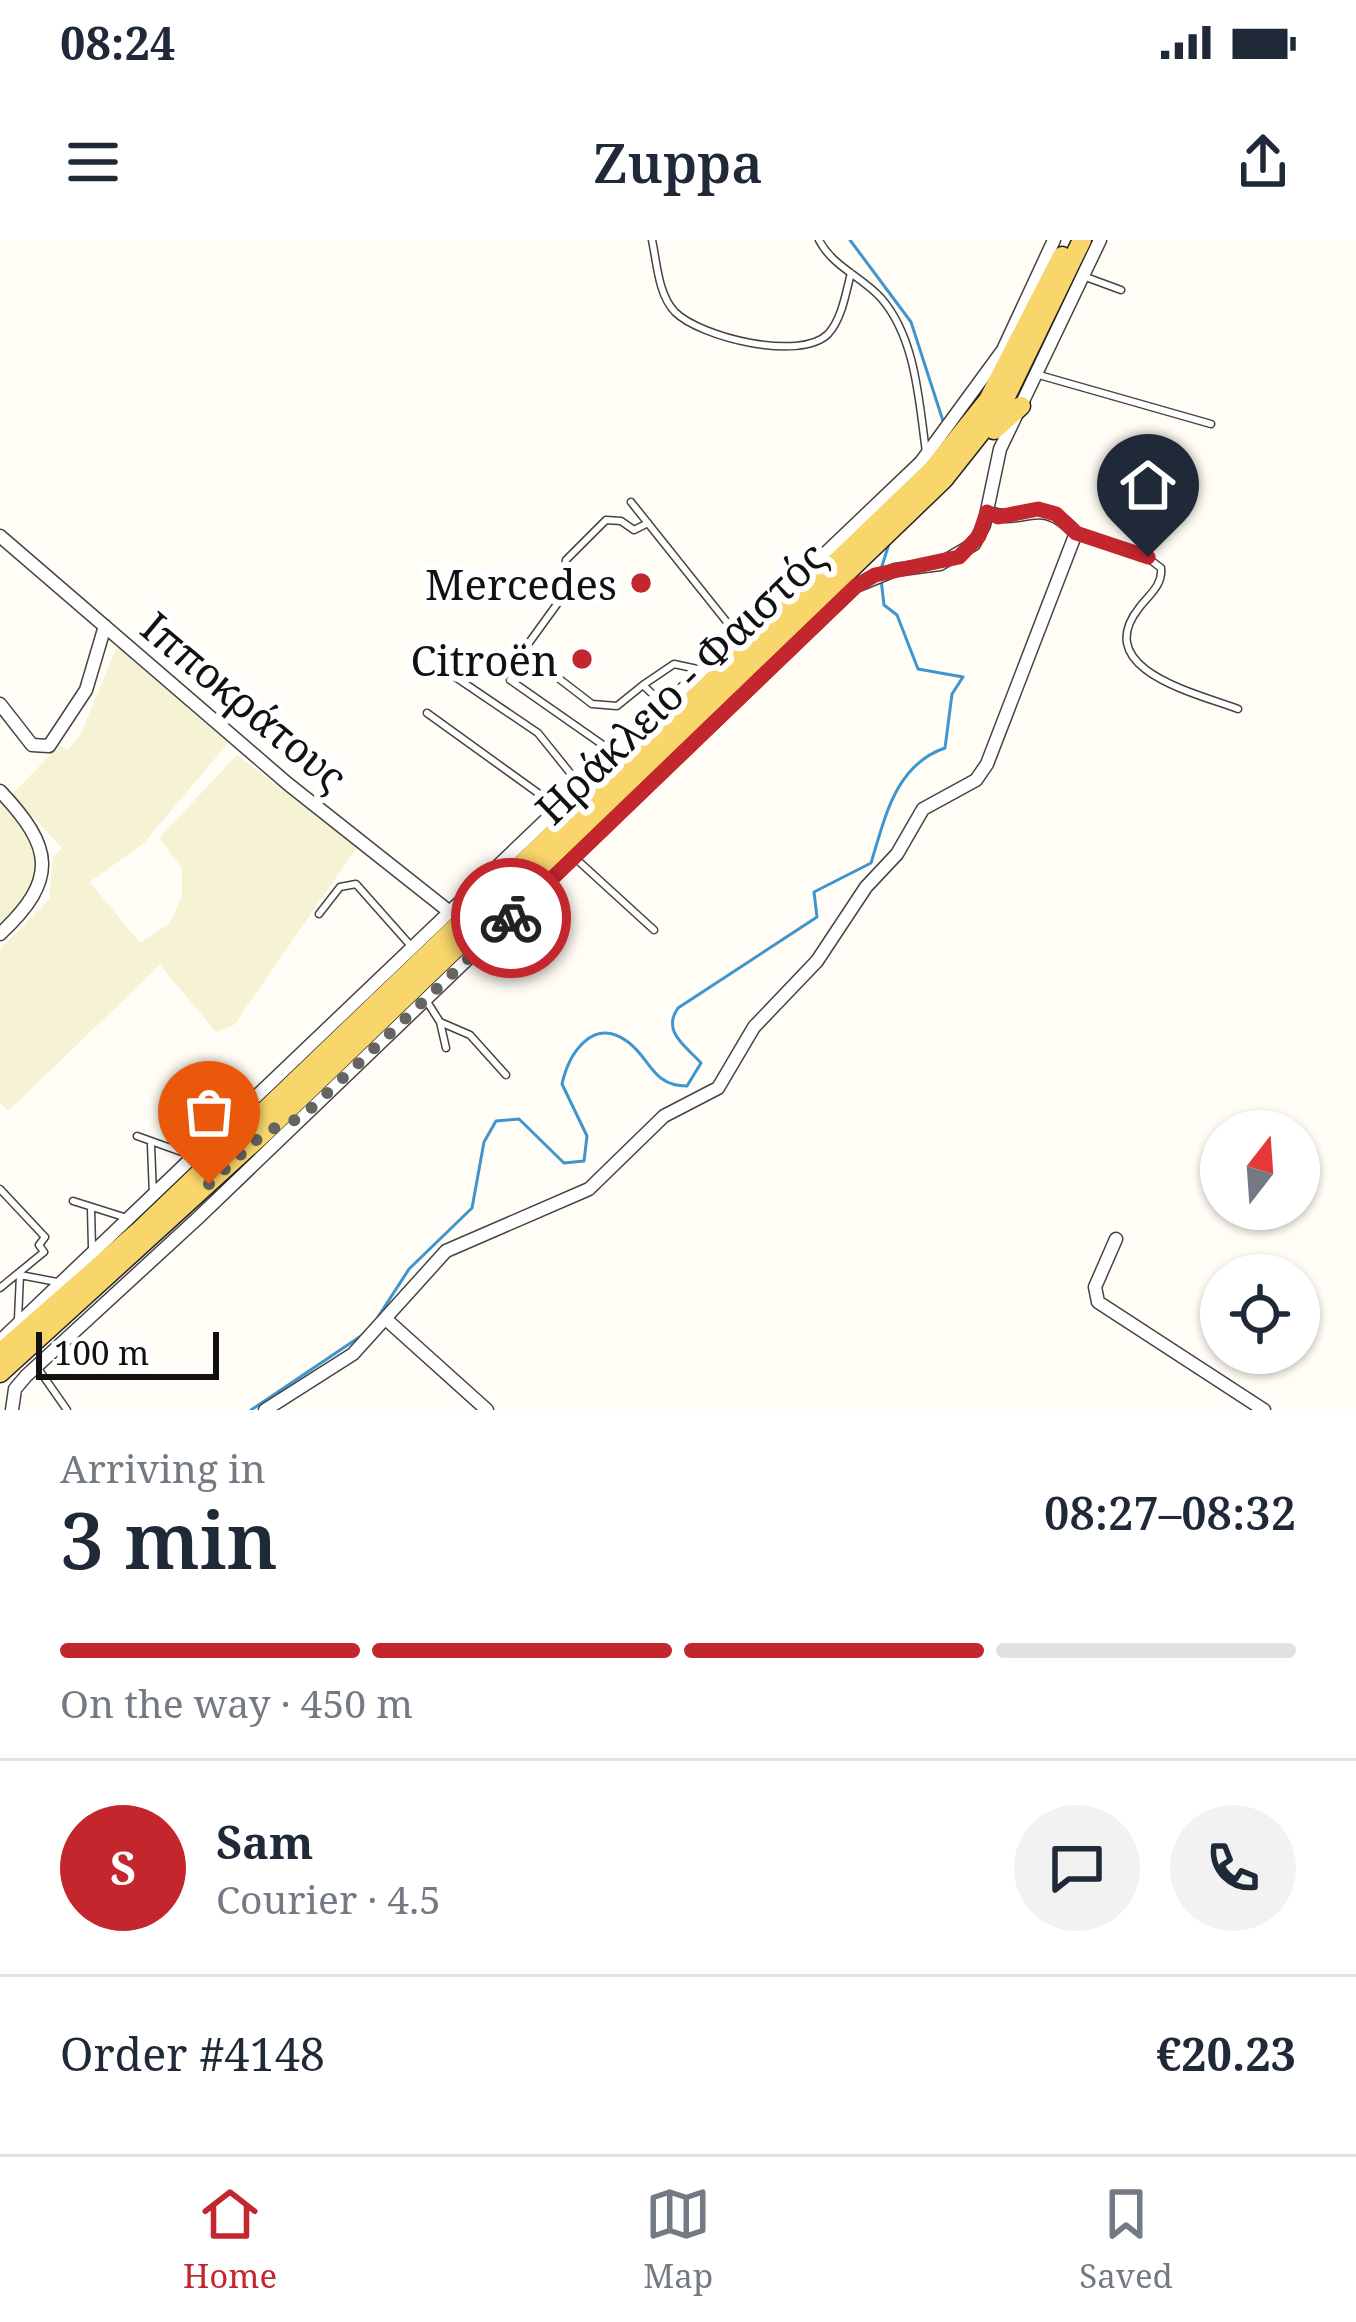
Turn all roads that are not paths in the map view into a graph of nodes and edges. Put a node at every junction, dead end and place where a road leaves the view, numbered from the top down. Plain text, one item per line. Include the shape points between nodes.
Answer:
1 (652, 240) edge
2 (819, 240) edge
3 (1074, 255) edge
4 (851, 273) junction
5 (1038, 279) junction
6 (1120, 290) dead end
7 (1039, 375) junction
8 (1021, 406) junction
9 (1211, 424) dead end
10 (927, 456) junction
11 (944, 479) junction
12 (631, 502) dead end
13 (987, 512) junction
14 (648, 523) junction
15 (1076, 533) junction
16 (0, 536) edge
17 (774, 620) junction
18 (105, 626) junction
19 (738, 636) junction
20 (445, 670) dead end
21 (702, 670) junction
22 (510, 680) dead end
23 (643, 685) junction
24 (0, 704) edge
25 (665, 706) junction
26 (1238, 709) dead end
27 (428, 713) dead end
28 (616, 754) junction
29 (581, 787) junction
30 (0, 791) edge
31 (559, 809) junction
32 (574, 857) junction
33 (319, 914) dead end
34 (451, 914) junction
35 (654, 930) dead end
36 (0, 934) edge
37 (414, 949) junction
38 (440, 963) junction
39 (426, 1000) junction
40 (440, 1022) junction
41 (446, 1048) dead end
42 (506, 1075) dead end
43 (260, 1095) junction
44 (302, 1117) junction
45 (223, 1132) junction
46 (265, 1132) junction
47 (136, 1136) dead end
48 (151, 1144) junction
49 (197, 1157) junction
50 (0, 1189) edge
51 (153, 1200) junction
52 (74, 1201) dead end
53 (92, 1208) junction
54 (137, 1216) junction
55 (1116, 1239) dead end
56 (87, 1264) junction
57 (20, 1275) junction
58 (71, 1278) junction
59 (0, 1288) edge
60 (388, 1321) junction
61 (18, 1323) junction
62 (0, 1341) edge
63 (0, 1353) edge
64 (37, 1367) junction
65 (0, 1372) edge
66 (12, 1410) edge
67 (67, 1410) edge
68 (265, 1410) edge
69 (488, 1410) edge
70 (1264, 1410) edge

1 - 4 lane via 674,310 726,337 770,346 827,335
2 - 4 lane
3 - 5 street
3 - 5 street
3 - 6 lane
3 - 7 street
3 - 11 main road, Ηράκλειο - Φαιστός via 1001,407
3 - 17 main road, Ηράκλειο - Φαιστός via 962,437
4 - 10 lane via 879,296 904,341
5 - 10 street via 985,379
7 - 8 street
7 - 9 lane
8 - 11 main road
8 - 13 street via 997,458
10 - 19 street
11 - 38 main road, Ηράκλειο - Φαιστός
12 - 14 lane
13 - 15 street via 1038,509
13 - 32 street via 959,557 875,575 839,603
14 - 19 lane
14 - 23 lane via 634,530 606,520 574,548 560,599 523,651 592,704 617,706
15 - 26 lane via 1161,568 1129,626 1139,667
15 - 60 street via 987,764 976,780 923,809 817,962 754,1027 718,1088 664,1116 589,1189 446,1251
16 - 18 street, Ιπποκράτους
17 - 19 main road
17 - 63 main road, Ηράκλειο - Φαιστός via 140,1230
18 - 24 street via 86,690 50,746 32,745
18 - 34 street, Ιπποκράτους
19 - 21 street
20 - 29 lane via 538,734
21 - 23 lane via 674,664
21 - 25 street
22 - 28 lane
23 - 25 lane
25 - 28 street
27 - 31 lane
28 - 29 street
29 - 31 street
30 - 36 street via 33,828 43,868 31,903
31 - 34 street
32 - 35 lane
32 - 39 street
33 - 37 lane via 340,887 356,884
34 - 37 street
37 - 43 street
38 - 39 main road
38 - 46 main road, Ηράκλειο - Φαιστός
39 - 40 lane
39 - 44 street
40 - 41 lane
40 - 42 lane via 470,1035
43 - 45 street
43 - 45 lane via 204,1082 199,1102
44 - 46 main road
44 - 64 street
45 - 49 street
46 - 65 main road, Ηράκλειο - Φαιστός
47 - 48 lane
48 - 49 lane
48 - 51 lane
49 - 51 street
50 - 57 lane via 45,1237 44,1252
51 - 54 street
52 - 53 lane
53 - 54 lane
53 - 56 lane
54 - 56 street
55 - 70 street via 1095,1287 1097,1302
56 - 58 street
57 - 58 lane via 36,1282
57 - 59 lane
57 - 61 lane
58 - 61 street
60 - 68 street via 353,1354
60 - 69 street
61 - 62 street
64 - 66 street via 21,1381
64 - 67 lane

